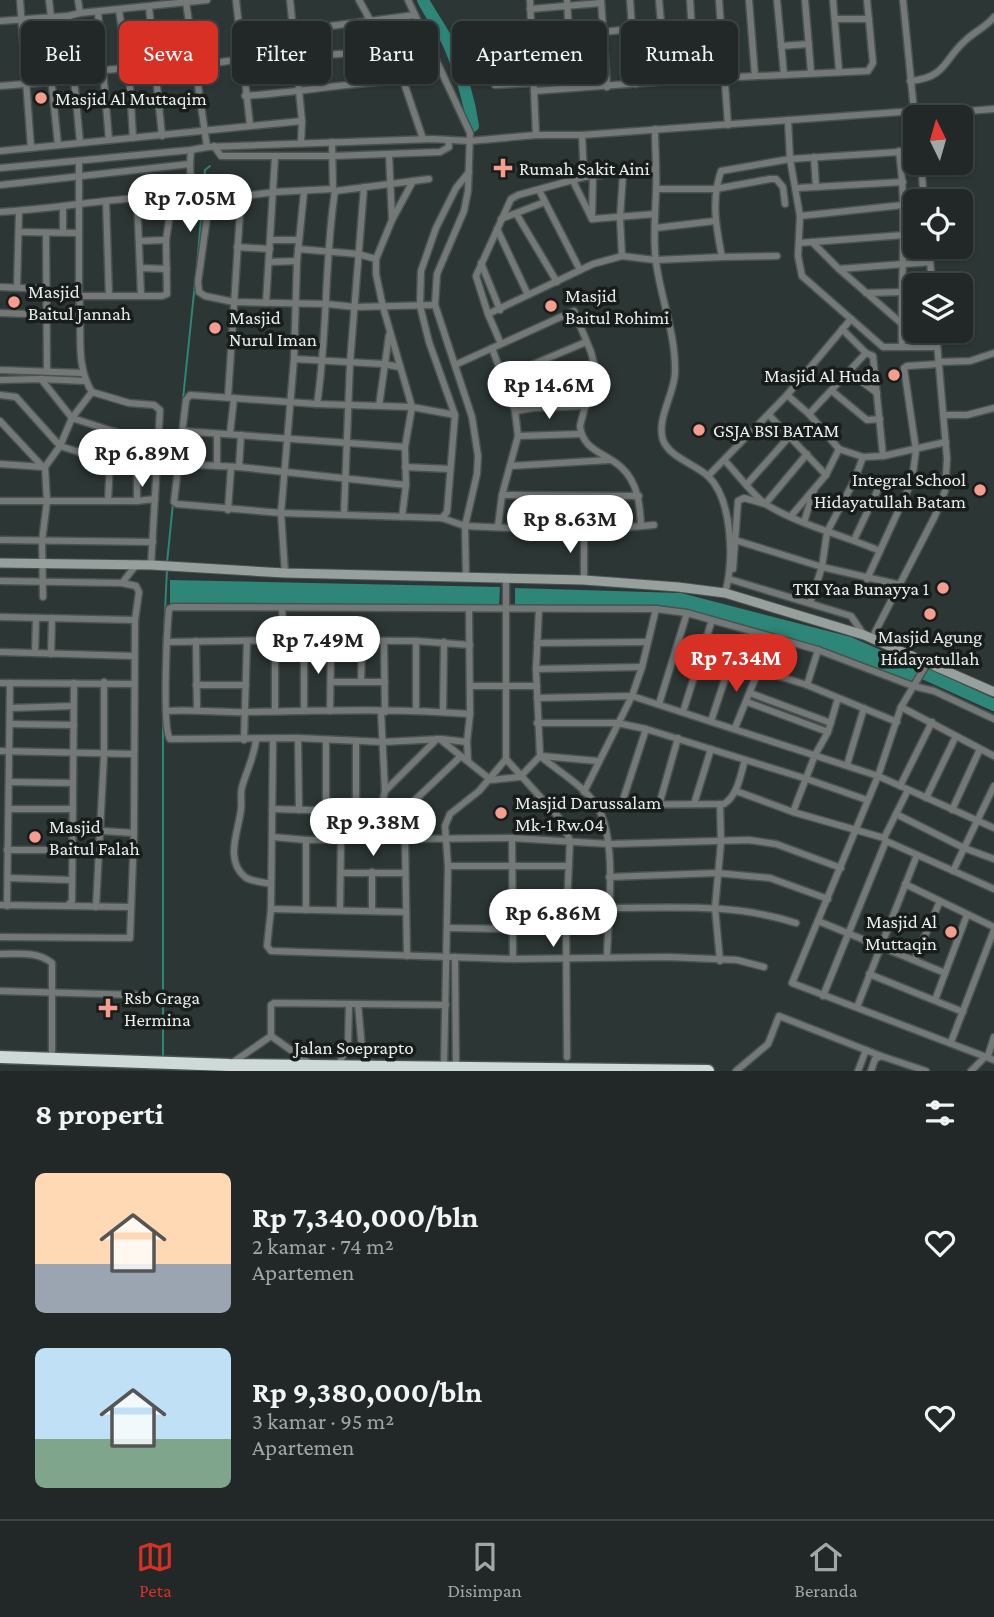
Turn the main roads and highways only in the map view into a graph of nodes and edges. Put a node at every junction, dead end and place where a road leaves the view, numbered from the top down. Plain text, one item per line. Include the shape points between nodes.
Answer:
1 (0, 1057) edge
2 (565, 1066) edge
3 (580, 1071) edge
4 (709, 1071) edge

1 - 2 highway, Jalan Soeprapto via 161,1064
2 - 3 highway, Jalan Soeprapto
3 - 4 highway, Jalan Soeprapto

